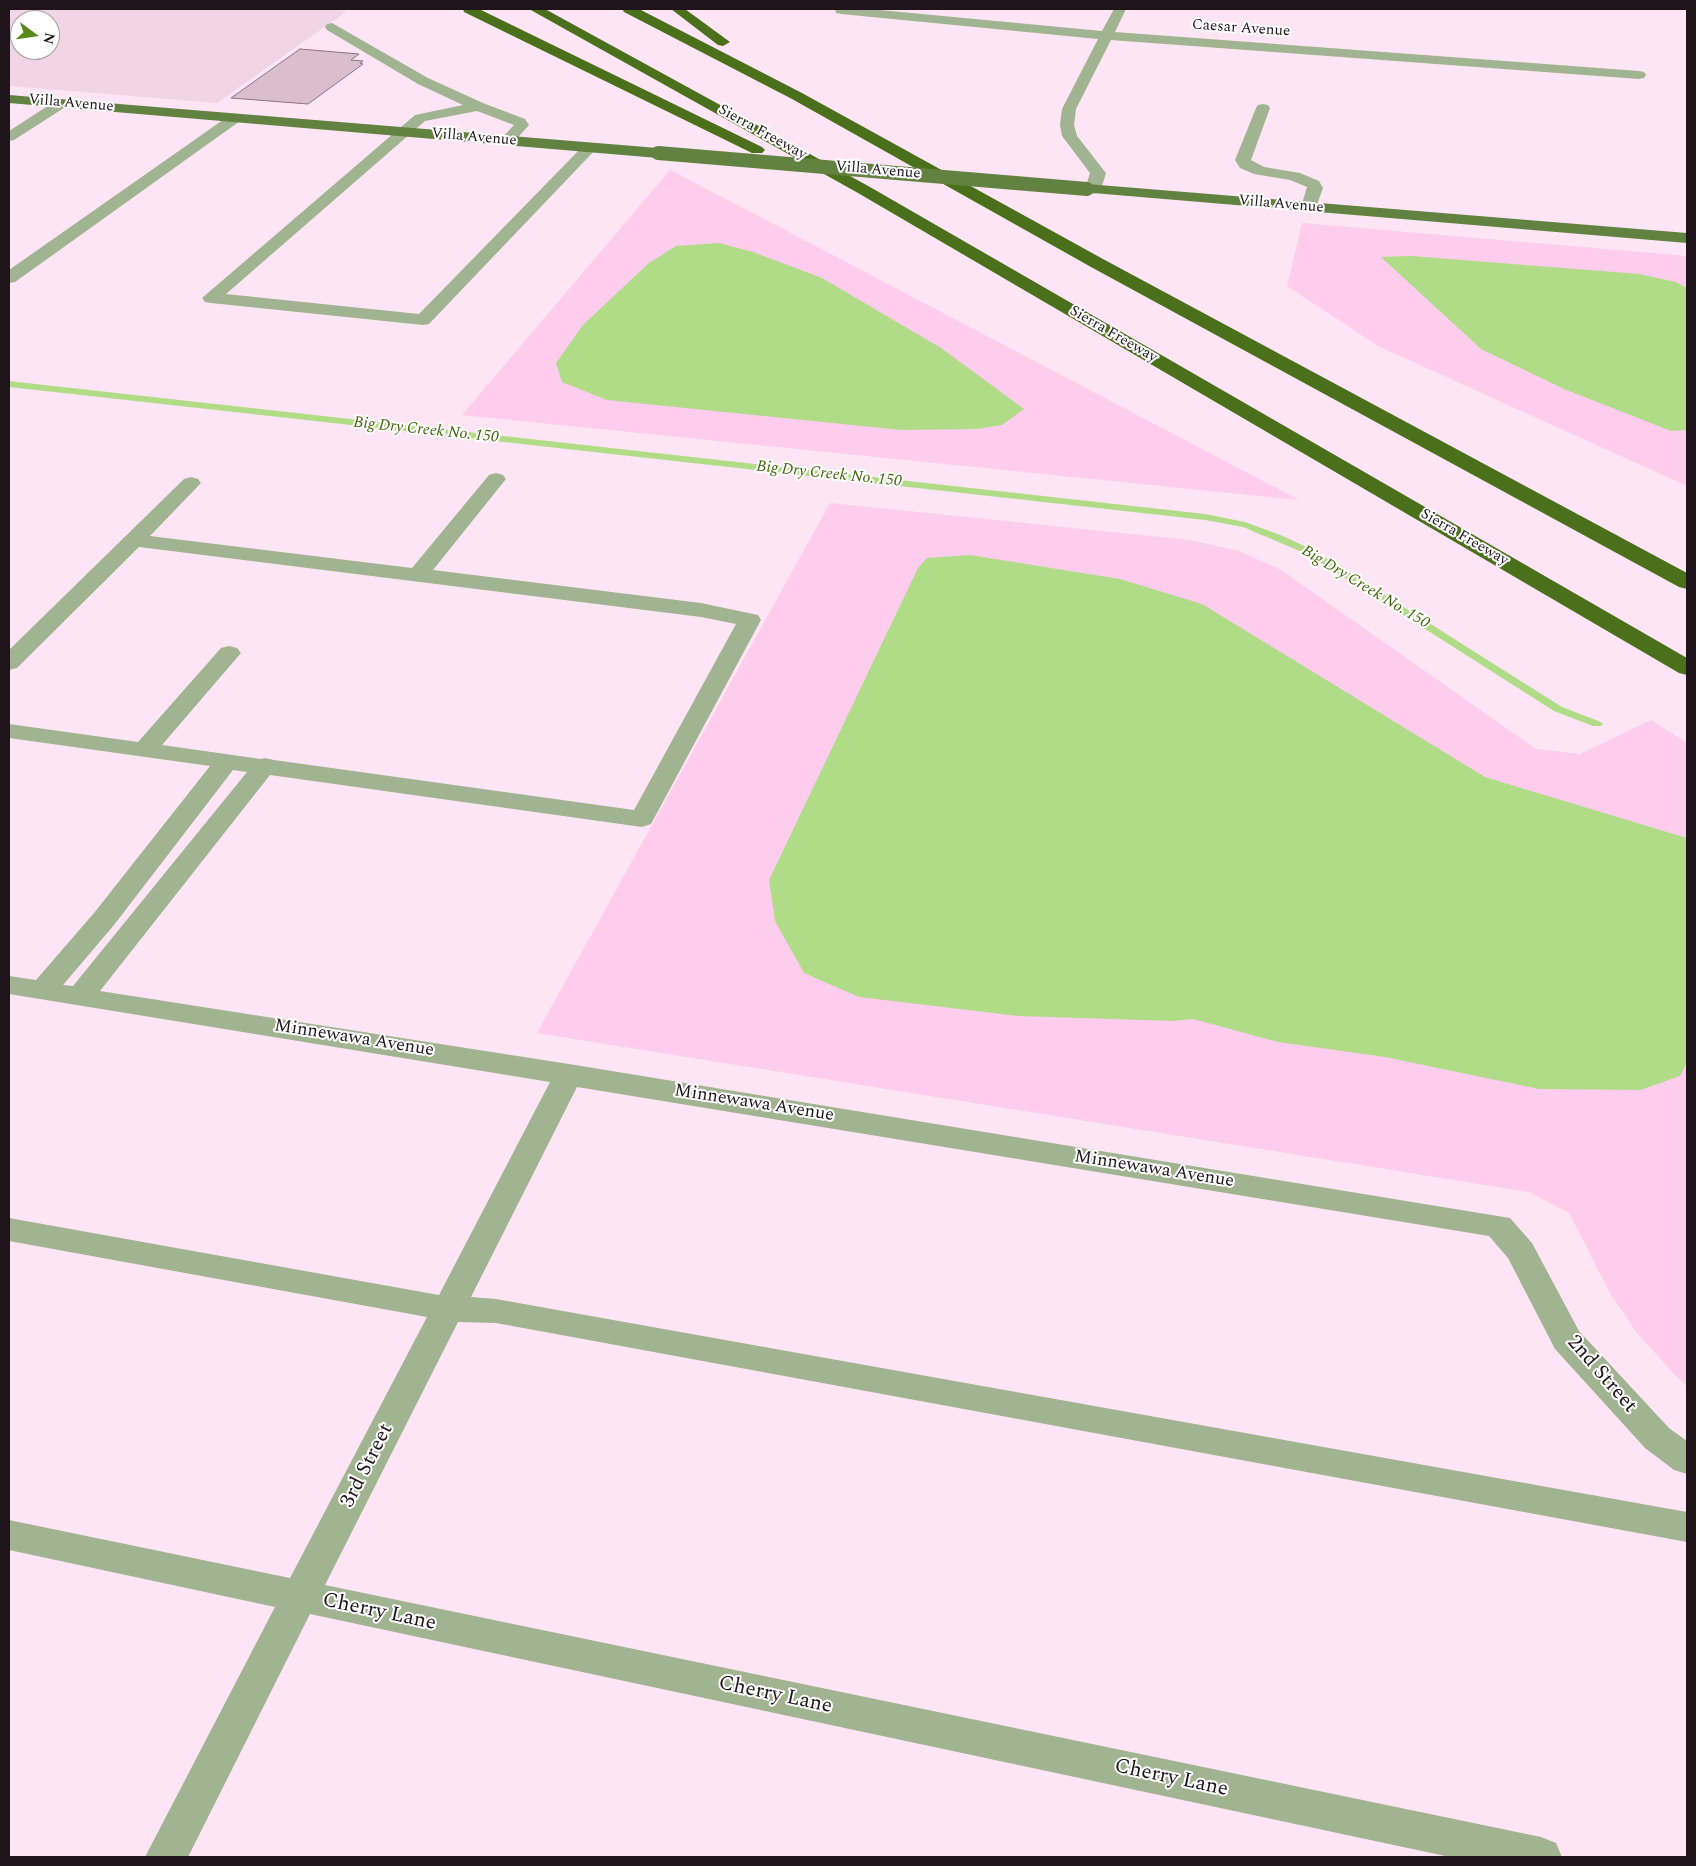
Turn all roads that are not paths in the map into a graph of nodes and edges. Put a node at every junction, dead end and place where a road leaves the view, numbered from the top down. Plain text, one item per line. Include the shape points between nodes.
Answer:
1 (469, 9) edge
2 (536, 9) edge
3 (629, 9) edge
4 (677, 9) edge
5 (1120, 9) edge
6 (841, 10) edge
7 (332, 27) dead end
8 (1106, 35) junction
9 (1639, 75) dead end
10 (797, 96) junction
11 (9, 99) edge
12 (62, 103) junction
13 (478, 106) junction
14 (1263, 108) dead end
15 (235, 118) junction
16 (406, 132) junction
17 (9, 137) edge
18 (507, 141) junction
19 (590, 148) junction
20 (1090, 189) junction
21 (1310, 207) junction
22 (1687, 238) edge
23 (1005, 272) junction
24 (9, 278) edge
25 (496, 479) dead end
26 (191, 484) dead end
27 (134, 540) junction
28 (418, 575) junction
29 (1687, 582) edge
30 (229, 653) dead end
31 (9, 663) edge
32 (1687, 668) edge
33 (9, 731) edge
34 (145, 749) junction
35 (228, 760) junction
36 (265, 765) junction
37 (141, 871) junction
38 (176, 876) junction
39 (9, 984) edge
40 (43, 990) junction
41 (81, 995) junction
42 (569, 1074) junction
43 (1499, 1226) joint
44 (9, 1229) edge
45 (449, 1309) junction
46 (1687, 1460) edge
47 (1687, 1527) edge
48 (9, 1535) edge
49 (302, 1596) junction
50 (166, 1857) edge
51 (1541, 1857) edge

1 - 23 highway
2 - 23 highway, Sierra Freeway via 864,190
3 - 10 highway
4 - 10 highway
5 - 8 street
6 - 8 street, Caesar Avenue
7 - 13 street via 423,81
8 - 9 street, Caesar Avenue
8 - 20 street via 1069,109 1067,125 1070,136 1098,173
10 - 29 highway via 1106,268
11 - 12 main road, Villa Avenue
12 - 15 main road, Villa Avenue
12 - 17 street
13 - 16 street via 424,116
13 - 18 street via 520,122 522,125
14 - 21 street via 1244,160 1246,165 1260,171 1294,176 1313,184 1315,188
15 - 16 main road, Villa Avenue
15 - 24 street
16 - 18 main road, Villa Avenue
16 - 19 street via 210,298 423,320
18 - 19 main road, Villa Avenue
19 - 20 main road, Villa Avenue, bridge
20 - 21 main road, Villa Avenue
21 - 22 main road, Villa Avenue
23 - 32 highway, Sierra Freeway
25 - 28 street
26 - 27 street
27 - 28 street
27 - 31 street
28 - 36 street via 701,610 750,620 642,819
30 - 34 street
33 - 34 street
34 - 35 street
35 - 36 street
35 - 37 street
36 - 38 street
37 - 38 street
37 - 40 street
38 - 41 street
39 - 40 street, Minnewawa Avenue
40 - 41 street, Minnewawa Avenue
41 - 42 street, Minnewawa Avenue
42 - 43 street, Minnewawa Avenue
42 - 45 street, 3rd Street
43 - 46 street, 2nd Street via 1521,1251 1567,1340 1657,1438
44 - 45 street
45 - 47 street via 496,1311
45 - 49 street, 3rd Street
48 - 49 street, Cherry Lane
49 - 50 street, 3rd Street
49 - 51 street, Cherry Lane

